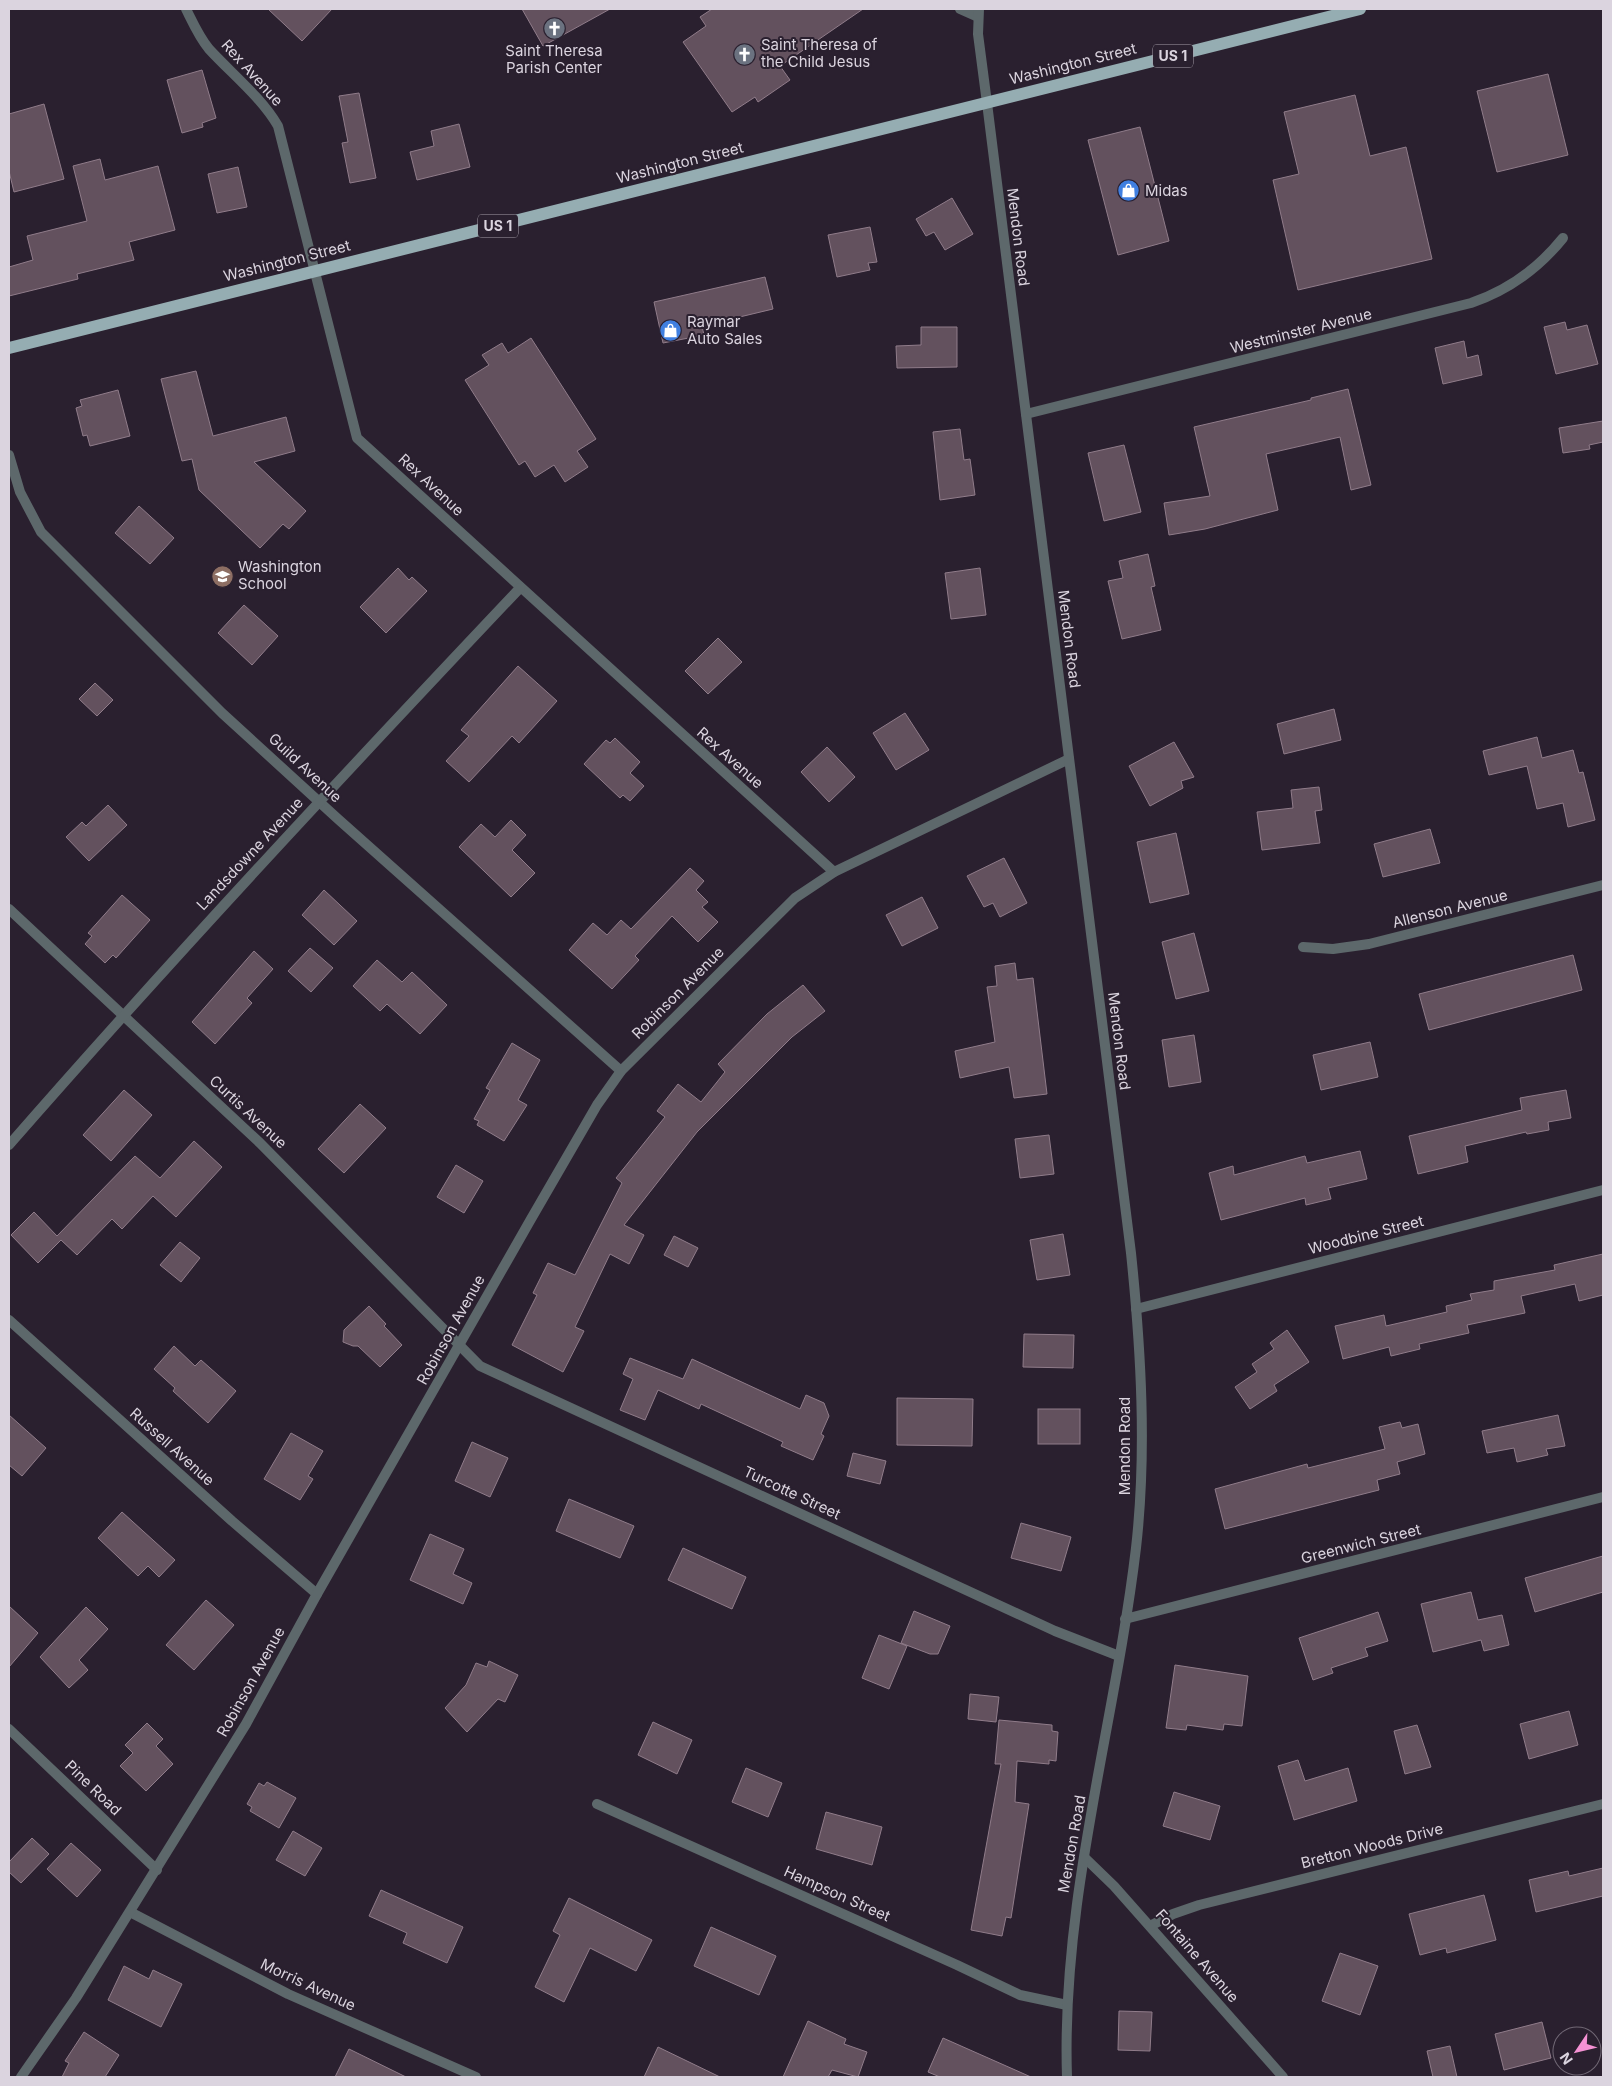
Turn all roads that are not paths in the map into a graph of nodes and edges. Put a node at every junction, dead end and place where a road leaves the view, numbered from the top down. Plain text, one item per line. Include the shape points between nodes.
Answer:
1 (186, 9) edge
2 (960, 9) edge
3 (1360, 9) edge
4 (979, 13) edge
5 (987, 103) junction
6 (1563, 238) dead end
7 (315, 271) junction
8 (9, 348) edge
9 (1026, 414) junction
10 (9, 456) edge
11 (520, 588) junction
12 (1069, 759) junction
13 (319, 801) junction
14 (834, 872) junction
15 (1603, 885) edge
16 (9, 909) edge
17 (1303, 947) dead end
18 (123, 1015) junction
19 (621, 1071) junction
20 (9, 1145) edge
21 (1603, 1190) edge
22 (1136, 1308) junction
23 (9, 1320) edge
24 (461, 1344) junction
25 (1603, 1498) edge
26 (317, 1594) junction
27 (1125, 1619) junction
28 (1119, 1656) junction
29 (9, 1729) edge
30 (596, 1804) dead end
31 (1603, 1804) edge
32 (1085, 1858) junction
33 (157, 1870) junction
34 (130, 1912) junction
35 (1150, 1926) junction
36 (1067, 2005) junction
37 (21, 2077) edge
38 (476, 2077) edge
39 (1067, 2077) edge
40 (1283, 2077) edge

1 - 7 street, Rex Avenue via 209,48 278,126
2 - 4 street
3 - 5 main road, Washington Street / US 1
4 - 5 street, Mendon Road via 978,34
5 - 7 main road, Washington Street / US 1
5 - 9 street, Mendon Road
6 - 9 street, Westminster Avenue via 1541,263 1516,283 1471,303
7 - 8 main road, Washington Street / US 1
7 - 11 street, Rex Avenue via 357,438
9 - 12 street, Mendon Road
10 - 13 street, Guild Avenue via 20,492 41,532 222,713
11 - 13 street, Landsdowne Avenue
11 - 14 street, Rex Avenue
12 - 14 street, Robinson Avenue
12 - 22 street, Mendon Road
13 - 18 street, Landsdowne Avenue
13 - 19 street, Guild Avenue
14 - 19 street, Robinson Avenue via 795,898
15 - 17 street, Allenson Avenue via 1369,944 1333,949
16 - 18 street, Curtis Avenue
18 - 20 street, Landsdowne Avenue
18 - 24 street, Curtis Avenue via 260,1143
19 - 24 street, Robinson Avenue via 597,1105
21 - 22 street, Woodbine Street
22 - 27 street, Mendon Road via 1141,1406 1140,1492 1136,1549
23 - 26 street, Russell Avenue
24 - 26 street, Robinson Avenue
24 - 28 street, Turcotte Street via 480,1366 1055,1630
25 - 27 street, Greenwich Street
26 - 33 street, Robinson Avenue via 246,1724
27 - 28 street, Mendon Road
28 - 32 street, Mendon Road
29 - 33 street, Pine Road
30 - 36 street, Hampson Street via 958,1964 1012,1992
31 - 35 street, Bretton Woods Drive via 1199,1905
32 - 35 street, Fontaine Avenue
32 - 36 street, Mendon Road via 1072,1942
33 - 34 street, Robinson Avenue
34 - 37 street, Robinson Avenue
34 - 38 street, Morris Avenue via 288,1994
35 - 40 street, Fontaine Avenue
36 - 39 street, Mendon Road

